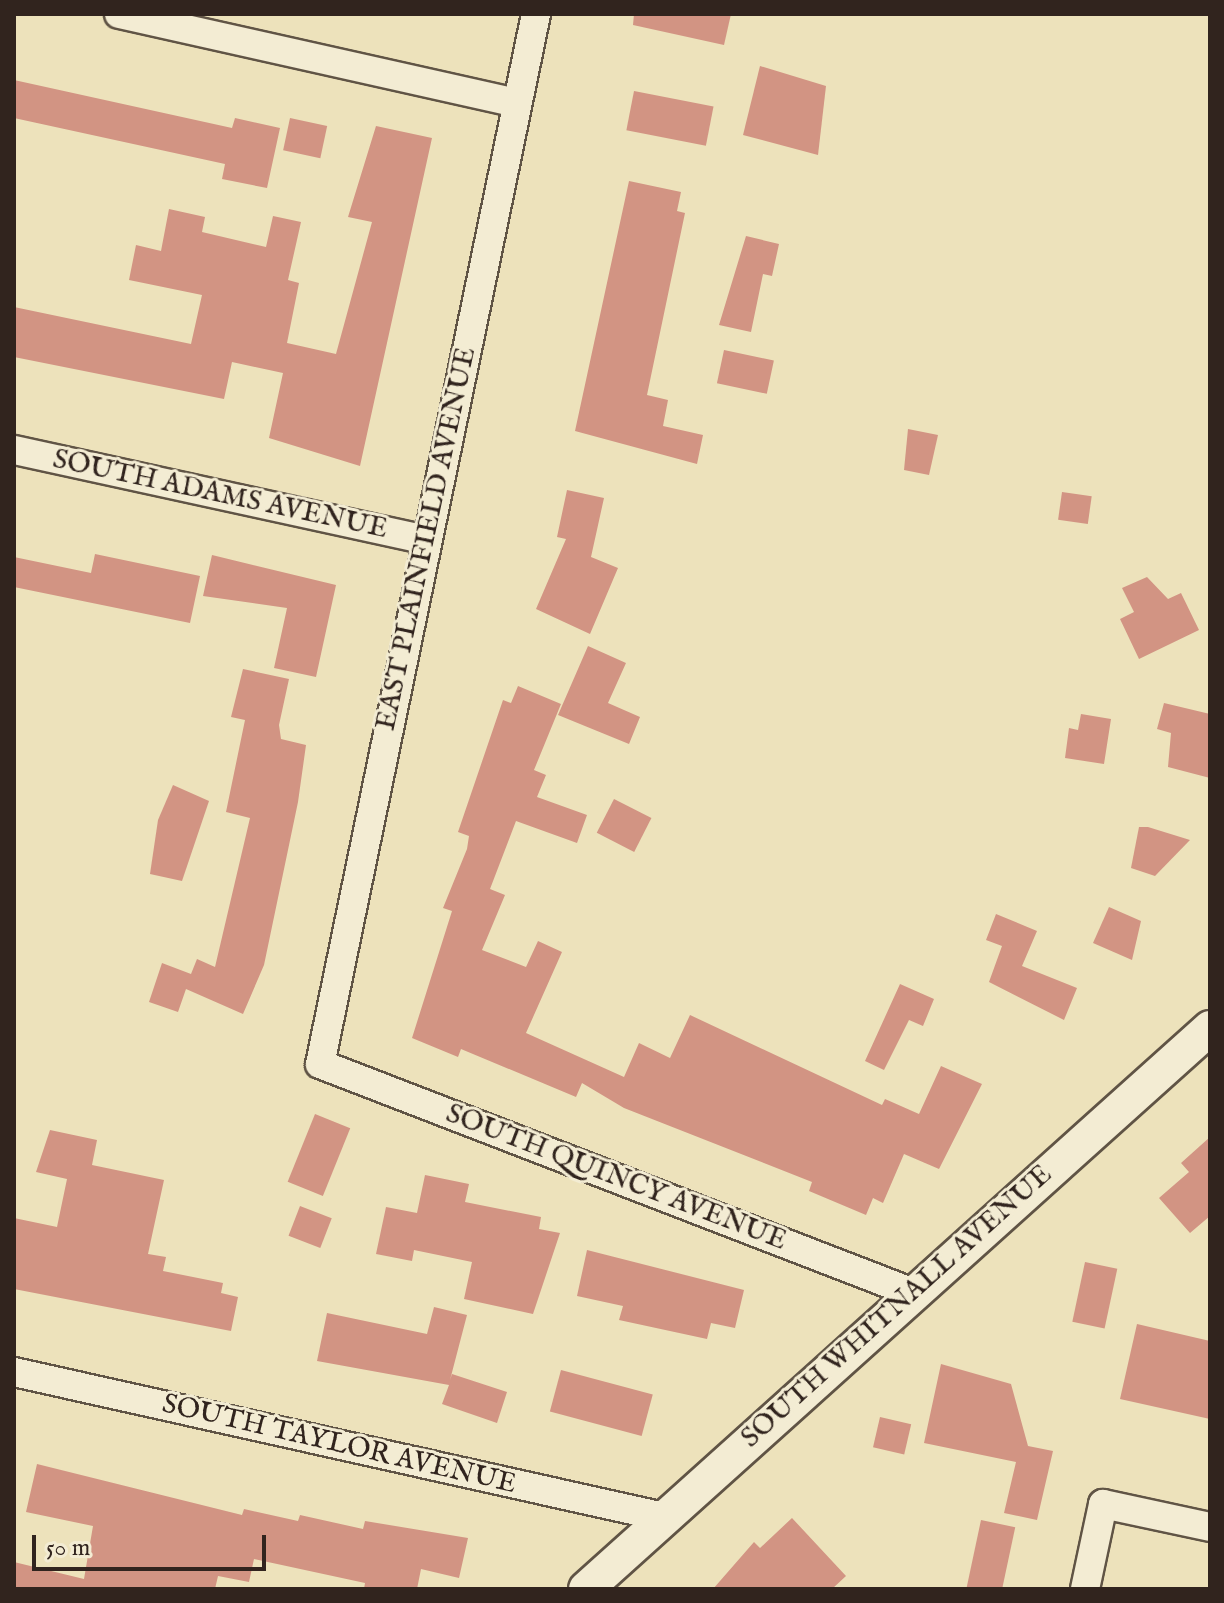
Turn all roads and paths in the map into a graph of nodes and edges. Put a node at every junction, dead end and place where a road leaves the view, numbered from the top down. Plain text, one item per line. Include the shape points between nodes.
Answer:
1 (119, 14) edge
2 (536, 14) edge
3 (517, 103) junction
4 (14, 450) edge
5 (426, 540) junction
6 (1210, 1028) edge
7 (320, 1064) joint
8 (911, 1292) junction
9 (14, 1372) edge
10 (664, 1517) junction
11 (1210, 1527) edge
12 (586, 1589) edge
13 (1085, 1589) edge

1 - 3 street
2 - 3 street, EAST PLAINFIELD AVENUE
3 - 5 street, EAST PLAINFIELD AVENUE
4 - 5 street, SOUTH ADAMS AVENUE
5 - 7 street, EAST PLAINFIELD AVENUE
6 - 8 street, SOUTH WHITNALL AVENUE
7 - 8 street, SOUTH QUINCY AVENUE
8 - 10 street, SOUTH WHITNALL AVENUE
9 - 10 street, SOUTH TAYLOR AVENUE
10 - 12 street, SOUTH WHITNALL AVENUE
11 - 13 street via 1103,1504

